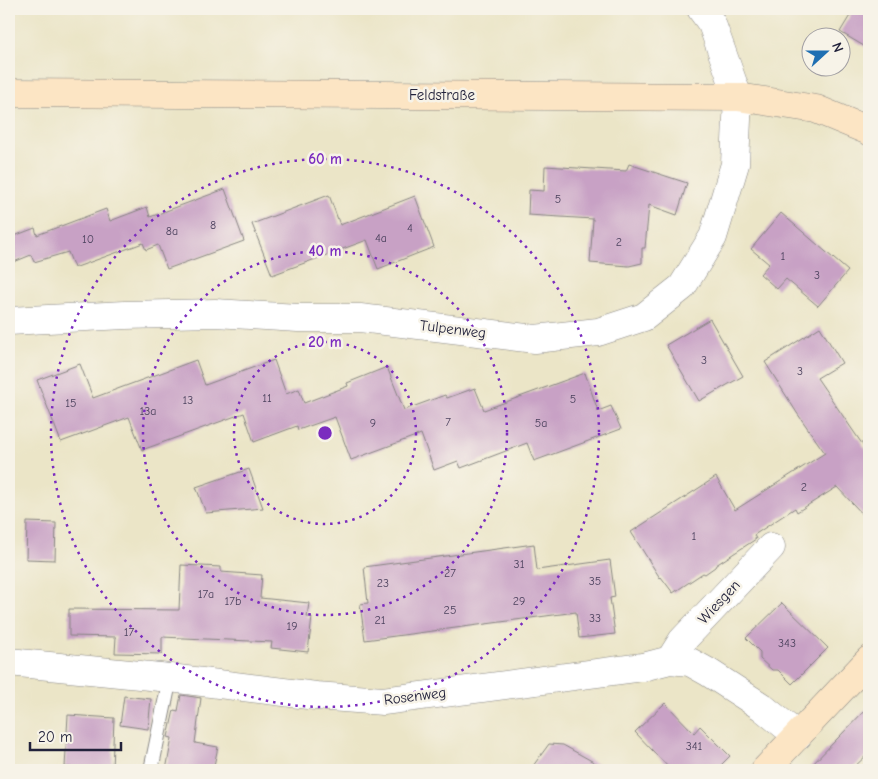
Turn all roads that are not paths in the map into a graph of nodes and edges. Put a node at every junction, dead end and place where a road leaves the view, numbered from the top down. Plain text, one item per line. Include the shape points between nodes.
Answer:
1 (700, 9) edge
2 (9, 93) edge
3 (738, 97) junction
4 (869, 131) edge
5 (9, 321) edge
6 (771, 547) dead end
7 (670, 660) junction
8 (869, 660) edge
9 (9, 662) edge
10 (170, 678) junction
11 (798, 736) junction
12 (151, 770) edge
13 (765, 770) edge

1 - 3 street via 712,24
2 - 3 main road, Feldstraße
3 - 4 main road, Feldstraße via 816,109
3 - 5 street, Tulpenweg via 735,164 713,237 682,287 644,317 598,332 535,339 360,318 215,314
6 - 7 street, Wiesgen via 682,641
7 - 10 street, Rosenweg via 644,667 382,701
7 - 11 street, Rosenweg via 690,662 708,672 762,707
8 - 11 main road
9 - 10 street, Rosenweg
10 - 12 lane
11 - 13 main road

